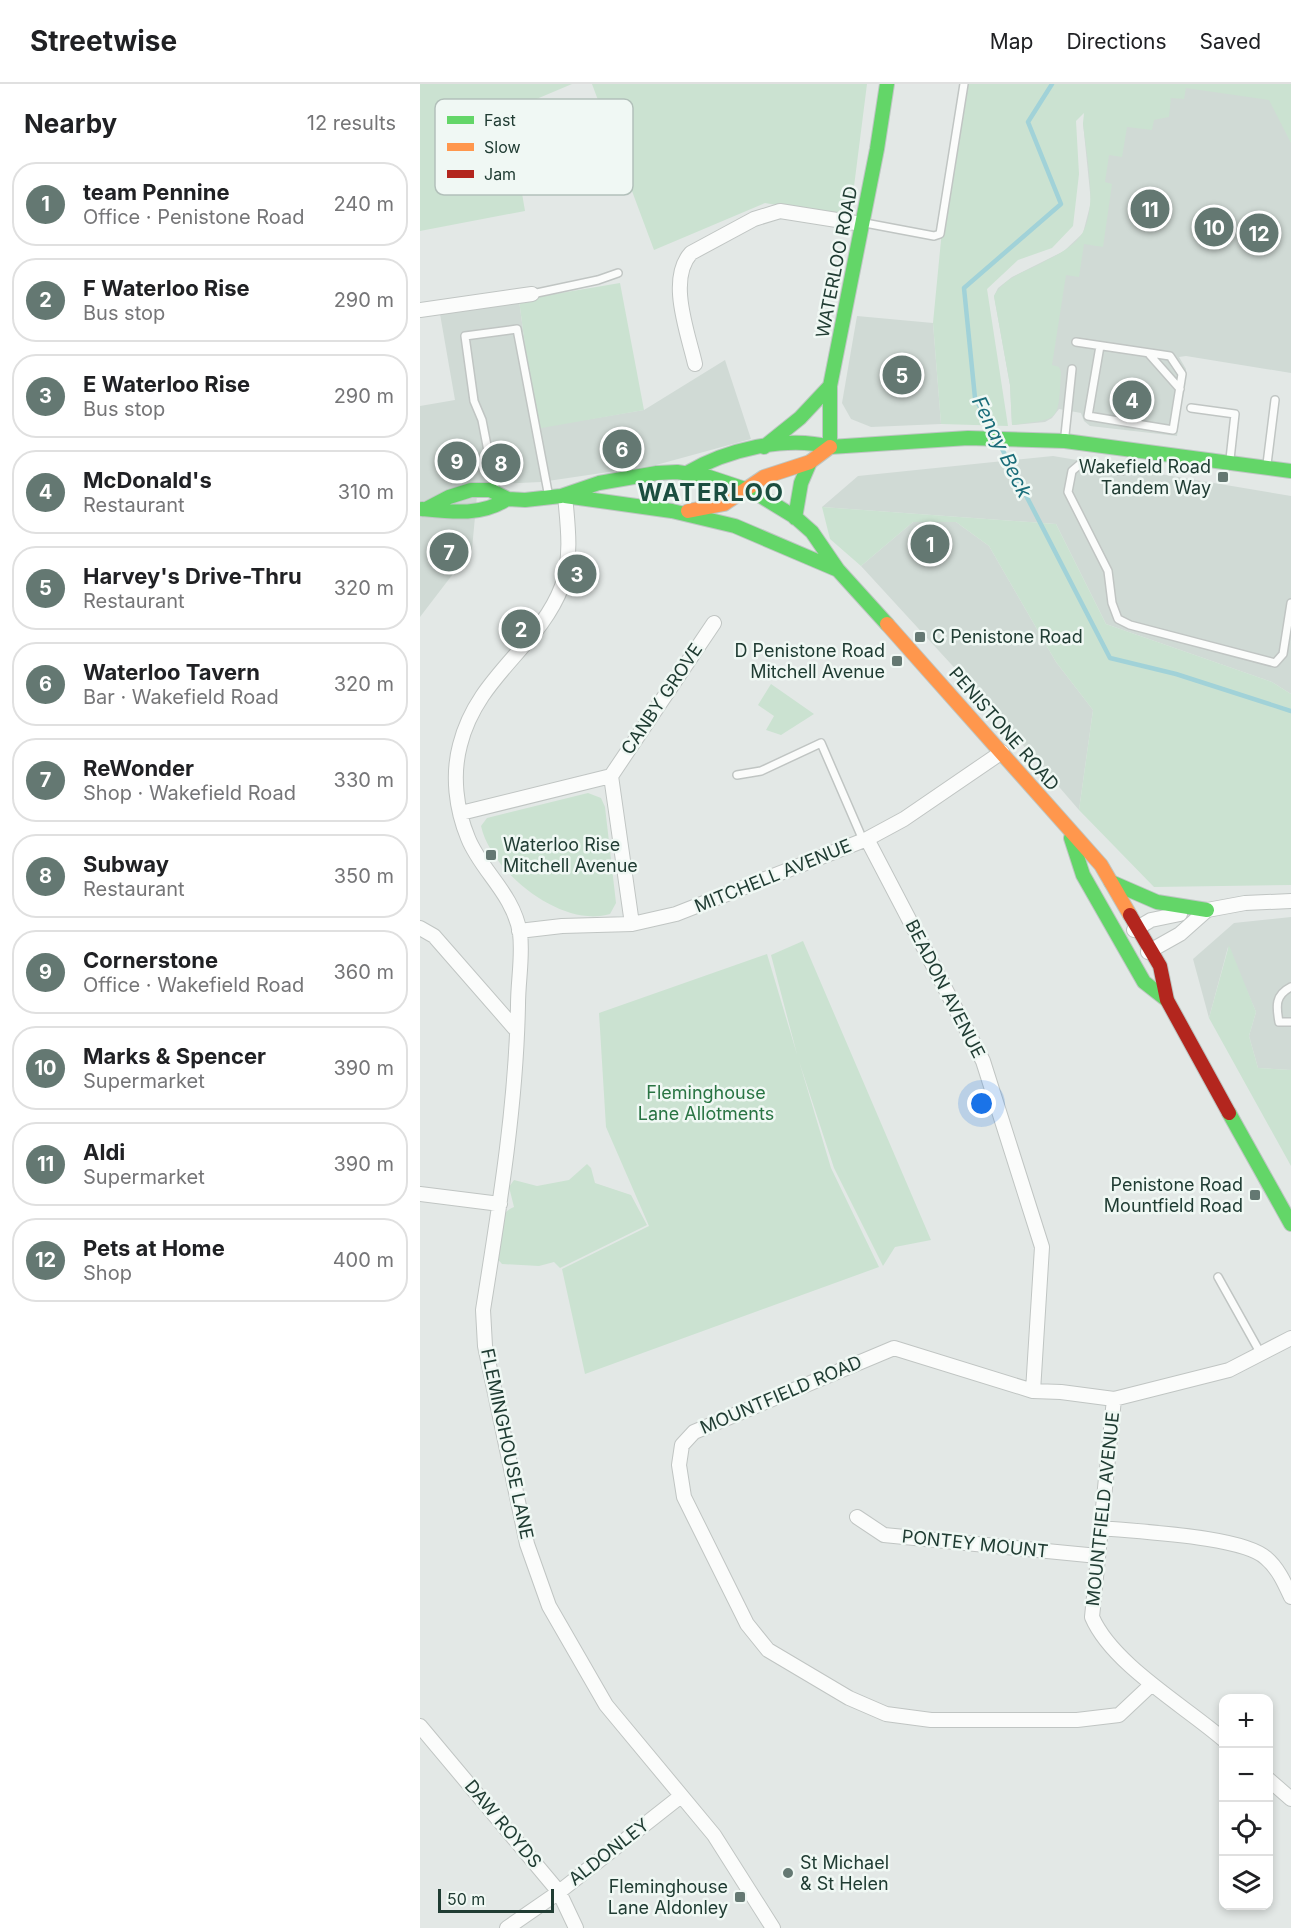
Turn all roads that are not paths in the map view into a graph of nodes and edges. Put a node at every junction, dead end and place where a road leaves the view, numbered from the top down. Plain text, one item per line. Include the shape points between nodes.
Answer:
1 (887, 84) edge
2 (964, 84) edge
3 (862, 223) junction
4 (618, 273) dead end
5 (532, 294) joint
6 (420, 310) edge
7 (1076, 342) dead end
8 (1100, 346) junction
9 (1149, 354) junction
10 (695, 364) dead end
11 (1072, 369) dead end
12 (830, 386) junction
13 (1180, 389) junction
14 (1275, 400) dead end
15 (1191, 408) dead end
16 (1065, 441) junction
17 (830, 447) junction
18 (762, 449) junction
19 (1230, 461) junction
20 (810, 462) junction
21 (1266, 466) junction
22 (1122, 471) dead end
23 (1291, 471) edge
24 (687, 473) junction
25 (745, 488) junction
26 (565, 496) junction
27 (549, 498) junction
28 (501, 499) junction
29 (716, 506) junction
30 (424, 509) edge
31 (672, 511) junction
32 (740, 512) dead end
33 (795, 518) junction
34 (762, 522) dead end
35 (814, 560) junction
36 (838, 570) junction
37 (1291, 603) edge
38 (714, 623) dead end
39 (1002, 752) junction
40 (737, 775) dead end
41 (611, 776) junction
42 (461, 813) junction
43 (1069, 832) junction
44 (865, 839) junction
45 (1111, 882) junction
46 (1291, 901) edge
47 (1207, 910) junction
48 (632, 924) junction
49 (1139, 927) junction
50 (420, 928) edge
51 (519, 931) junction
52 (1119, 939) junction
53 (1151, 950) junction
54 (1131, 960) junction
55 (1291, 987) edge
56 (1167, 1000) junction
57 (1291, 1022) edge
58 (517, 1031) junction
59 (420, 1194) edge
60 (500, 1204) junction
61 (1291, 1224) edge
62 (1218, 1277) dead end
63 (1291, 1338) edge
64 (1261, 1354) junction
65 (1033, 1391) junction
66 (1114, 1399) junction
67 (857, 1517) dead end
68 (1102, 1528) junction
69 (1098, 1556) junction
70 (1291, 1597) edge
71 (1152, 1684) junction
72 (420, 1726) edge
73 (1219, 1736) edge
74 (1273, 1783) edge
75 (681, 1796) junction
76 (1291, 1799) edge
77 (559, 1892) junction
78 (507, 1928) edge
79 (576, 1928) edge
80 (773, 1928) edge

1 - 3 main road, WATERLOO ROAD
2 - 3 lane via 940,234
3 - 10 street via 780,211 754,219 691,253 680,273
3 - 12 main road, WATERLOO ROAD
4 - 5 lane
5 - 6 street
7 - 8 lane
8 - 9 lane
8 - 13 lane via 1088,416 1173,430
9 - 13 lane
9 - 13 lane via 1170,356 1182,374
11 - 16 lane
12 - 17 main road, WATERLOO ROAD
12 - 18 main road via 800,418
14 - 21 lane
15 - 19 lane via 1235,414
16 - 17 main road via 968,438
16 - 19 main road
17 - 18 main road via 809,442
17 - 20 main road
18 - 24 main road via 704,463
19 - 21 main road
20 - 25 main road
20 - 33 main road via 801,483
21 - 23 main road
22 - 37 lane via 1079,465 1072,471 1068,492 1108,572 1118,619 1275,663 1283,654
24 - 25 main road, PENISTONE ROAD
24 - 26 main road, PENISTONE ROAD via 602,482
24 - 29 main road via 690,492 700,503
25 - 29 main road
25 - 33 main road, PENISTONE ROAD
26 - 27 main road
26 - 31 main road, PENISTONE ROAD
26 - 42 street, FLEMINGHOUSE LANE via 569,536 561,587 543,621 486,687 470,715 456,772
27 - 28 main road
27 - 28 lane via 517,329 465,336 474,401
28 - 30 main road via 494,508 458,513
28 - 30 main road via 489,490 454,494
29 - 31 main road
29 - 32 main road
31 - 35 main road, PENISTONE ROAD via 735,526
33 - 36 main road, PENISTONE ROAD via 831,554
34 - 35 main road
35 - 36 main road, PENISTONE ROAD
36 - 39 main road, PENISTONE ROAD
38 - 41 street, CANBY GROVE
39 - 43 main road, PENISTONE ROAD
39 - 44 street, MITCHELL AVENUE via 904,819
40 - 44 lane via 761,771 821,743
41 - 42 street
41 - 48 street
42 - 51 street, FLEMINGHOUSE LANE via 468,839 501,888
43 - 45 main road, PENISTONE ROAD via 1101,865
43 - 52 main road, PENISTONE ROAD via 1083,875
44 - 48 street, MITCHELL AVENUE via 676,914
44 - 65 street, BEADON AVENUE via 983,1061 1042,1247
45 - 47 main road via 1166,907
45 - 49 main road, PENISTONE ROAD
46 - 47 street
47 - 49 street via 1161,917
47 - 53 street via 1180,934
48 - 51 street, MITCHELL AVENUE
49 - 52 street
49 - 53 main road, PENISTONE ROAD
50 - 58 street via 434,936
51 - 58 street, FLEMINGHOUSE LANE via 522,959
52 - 54 main road, PENISTONE ROAD
53 - 54 street
53 - 56 main road, PENISTONE ROAD via 1163,973
54 - 56 main road, PENISTONE ROAD via 1144,982
55 - 57 lane via 1276,1002 1279,1022
56 - 61 main road, PENISTONE ROAD
58 - 60 street, FLEMINGHOUSE LANE via 515,1091
59 - 60 street
60 - 75 street, FLEMINGHOUSE LANE via 483,1310 485,1346 527,1544 549,1606 606,1705
62 - 64 lane
63 - 64 street, MOUNTFIELD ROAD
64 - 66 street, MOUNTFIELD ROAD via 1229,1370
65 - 66 street, MOUNTFIELD ROAD
65 - 71 street, MOUNTFIELD ROAD via 894,1348 694,1432 682,1445 678,1465 684,1497 747,1624 768,1650 849,1698 886,1714 931,1720 1077,1720 1119,1715
66 - 68 street, MOUNTFIELD AVENUE
67 - 69 street, PONTEY MOUNT via 884,1535
68 - 69 street, MOUNTFIELD AVENUE
68 - 70 street via 1236,1544 1266,1557
69 - 71 street, MOUNTFIELD AVENUE via 1092,1617 1100,1635
71 - 73 street, MOUNTFIELD AVENUE
72 - 77 street, DAW ROYDS
74 - 76 street
75 - 77 street, ALDONLEY
75 - 80 street, FLEMINGHOUSE LANE via 714,1835
77 - 78 street, ALDONLEY
77 - 79 street, DAW ROYDS

